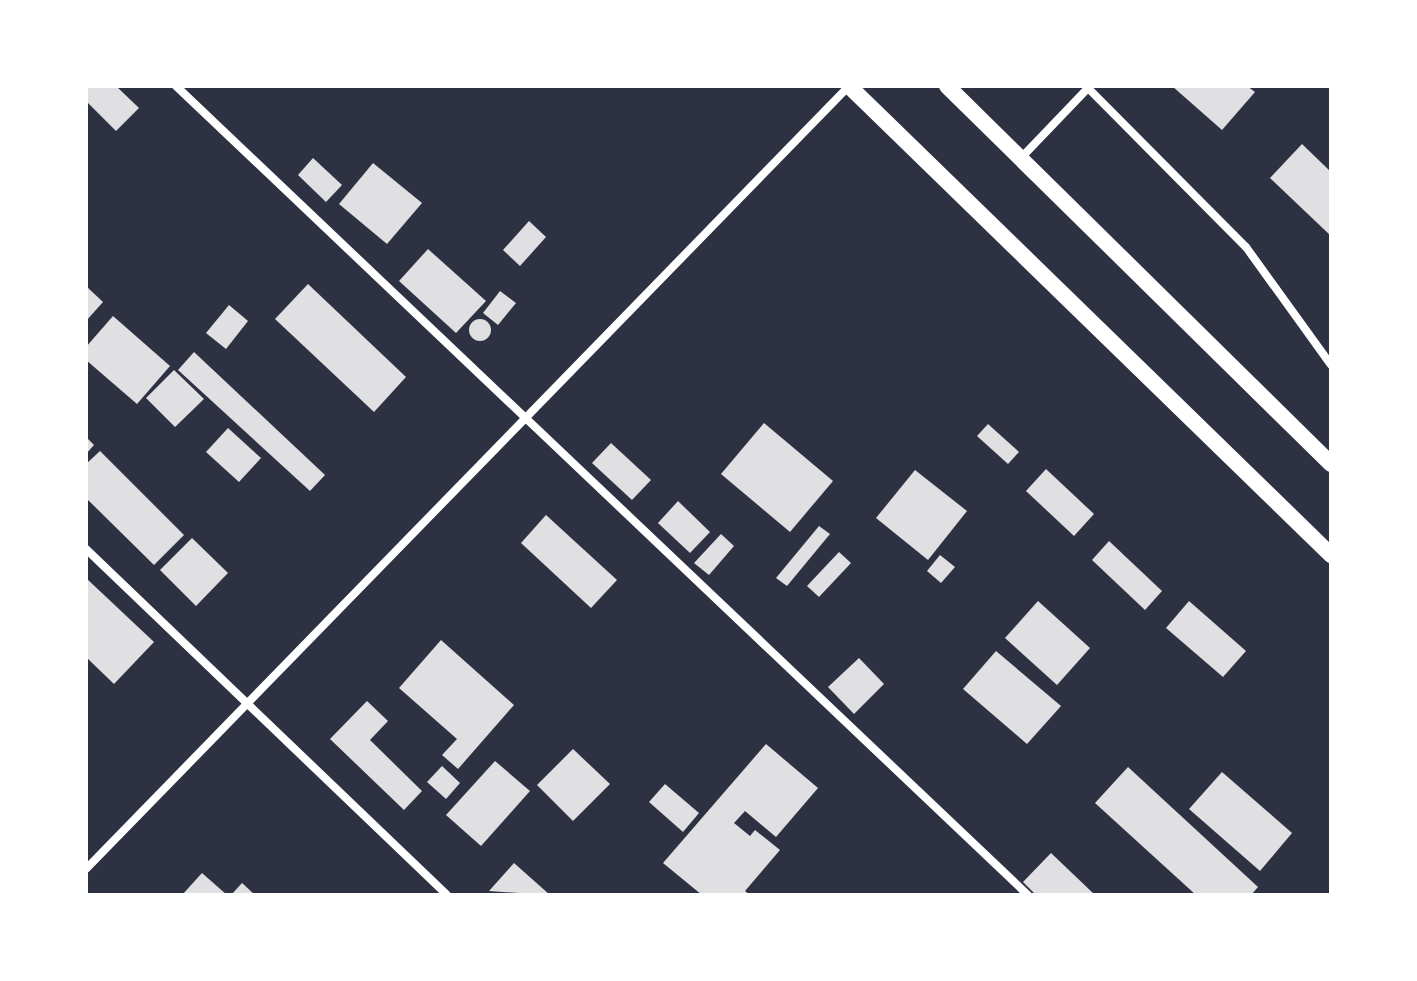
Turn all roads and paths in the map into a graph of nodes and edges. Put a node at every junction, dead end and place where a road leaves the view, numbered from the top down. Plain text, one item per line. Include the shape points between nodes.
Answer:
1 (176, 86) edge
2 (849, 86) edge
3 (947, 86) edge
4 (1087, 87) edge
5 (1020, 159) junction
6 (1331, 365) edge
7 (525, 418) junction
8 (1331, 464) edge
9 (86, 549) edge
10 (1331, 555) edge
11 (248, 702) junction
12 (86, 869) edge
13 (447, 895) edge
14 (1028, 895) edge

1 - 7 street
2 - 7 street
2 - 10 main road
3 - 5 main road
4 - 5 street
4 - 6 street via 1246,247
5 - 8 main road
7 - 11 street
7 - 14 street
9 - 11 street
11 - 12 street
11 - 13 street

